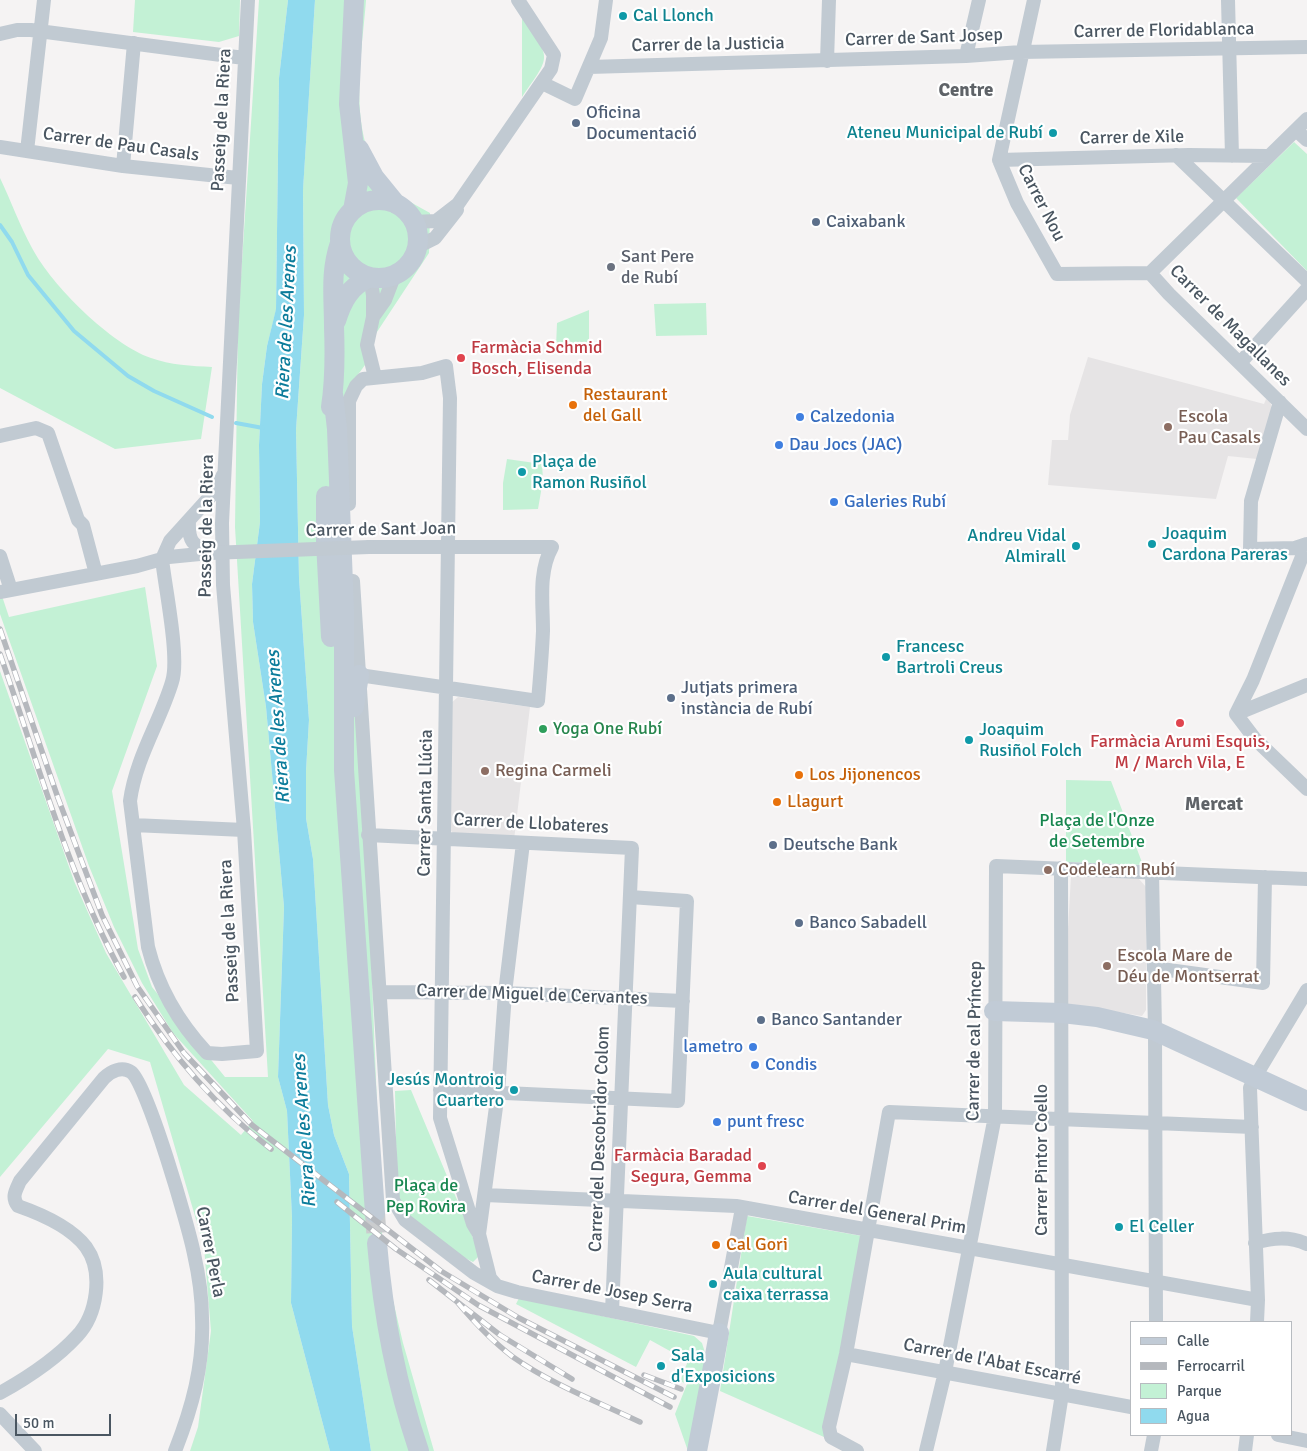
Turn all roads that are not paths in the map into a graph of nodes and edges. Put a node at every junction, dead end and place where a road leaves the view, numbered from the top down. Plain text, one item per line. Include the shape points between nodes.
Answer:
1 (44, 0) edge
2 (248, 0) edge
3 (354, 0) edge
4 (518, 0) edge
5 (606, 0) edge
6 (829, 0) edge
7 (979, 0) edge
8 (1034, 0) edge
9 (1228, 0) edge
10 (41, 31) junction
11 (0, 34) edge
12 (134, 43) junction
13 (1307, 47) edge
14 (1229, 48) junction
15 (1022, 52) junction
16 (966, 56) junction
17 (244, 58) junction
18 (827, 60) junction
19 (588, 67) junction
20 (542, 83) junction
21 (1307, 119) edge
22 (1296, 130) junction
23 (351, 134) junction
24 (1307, 140) edge
25 (0, 147) edge
26 (27, 151) junction
27 (1176, 155) junction
28 (1232, 156) junction
29 (1267, 156) junction
30 (999, 160) junction
31 (123, 166) junction
32 (238, 178) junction
33 (1223, 199) junction
34 (396, 204) junction
35 (458, 204) junction
36 (353, 210) junction
37 (414, 222) junction
38 (340, 243) junction
39 (417, 247) junction
40 (1150, 273) junction
41 (395, 274) junction
42 (1057, 274) joint
43 (370, 277) junction
44 (1307, 282) edge
45 (1307, 289) edge
46 (373, 317) junction
47 (334, 325) junction
48 (1240, 363) junction
49 (375, 377) junction
50 (1280, 402) junction
51 (1307, 429) edge
52 (0, 436) edge
53 (225, 470) junction
54 (189, 521) junction
55 (1307, 544) edge
56 (448, 547) junction
57 (210, 553) junction
58 (0, 556) edge
59 (162, 559) junction
60 (96, 574) junction
61 (6, 591) edge
62 (359, 675) junction
63 (1307, 685) edge
64 (446, 686) junction
65 (1236, 714) junction
66 (1307, 789) edge
67 (133, 825) junction
68 (244, 830) junction
69 (368, 835) junction
70 (444, 838) junction
71 (523, 843) junction
72 (632, 848) joint
73 (1061, 868) junction
74 (351, 869) junction
75 (1152, 872) junction
76 (1265, 877) junction
77 (1307, 879) edge
78 (630, 897) junction
79 (1154, 968) junction
80 (1307, 990) edge
81 (381, 992) junction
82 (440, 992) junction
83 (505, 993) junction
84 (625, 997) junction
85 (683, 1001) junction
86 (994, 1011) junction
87 (1062, 1013) junction
88 (1155, 1031) junction
89 (1255, 1077) junction
90 (440, 1090) junction
91 (498, 1092) junction
92 (620, 1100) junction
93 (1307, 1101) edge
94 (995, 1116) junction
95 (1060, 1119) junction
96 (1155, 1123) junction
97 (1252, 1127) junction
98 (485, 1195) junction
99 (616, 1202) junction
100 (742, 1208) junction
101 (375, 1213) tunnel mouth
102 (869, 1229) junction
103 (478, 1234) junction
104 (378, 1244) tunnel mouth
105 (1255, 1244) junction
106 (1307, 1244) edge
107 (968, 1248) junction
108 (1061, 1265) junction
109 (1155, 1282) junction
110 (497, 1286) junction
111 (1258, 1300) junction
112 (612, 1311) junction
113 (1156, 1321) edge
114 (1257, 1321) edge
115 (719, 1333) junction
116 (846, 1354) junction
117 (945, 1372) junction
118 (0, 1393) edge
119 (1062, 1394) junction
120 (1130, 1407) edge
121 (0, 1414) edge
122 (1154, 1436) edge
123 (1283, 1436) edge
124 (1307, 1441) edge
125 (34, 1451) edge
126 (175, 1451) edge
127 (419, 1451) edge
128 (697, 1451) edge
129 (857, 1451) edge
130 (926, 1451) edge
131 (1053, 1451) edge
132 (1151, 1451) edge

1 - 10 street
2 - 17 street, Passeig de la Riera
3 - 23 main road via 349,104
4 - 20 street via 554,55 551,69
5 - 19 street via 600,38
6 - 18 street
7 - 16 street
8 - 15 street, Carrer Nou
9 - 14 street
10 - 11 street via 17,30
10 - 12 street
10 - 26 street
12 - 17 street
12 - 31 street
13 - 14 street, Carrer de Floridablanca
14 - 15 street, Carrer de Floridablanca
14 - 28 street
15 - 16 street, Carrer de Sant Josep
15 - 30 street, Carrer Nou
16 - 18 street, Carrer de Sant Josep
17 - 32 street, Passeig de la Riera
18 - 19 street, Carrer de la Justicia
19 - 20 street via 575,99
20 - 35 street
21 - 22 street
22 - 24 street
22 - 29 street
23 - 34 main road via 374,177
23 - 36 main road via 358,183
25 - 26 street, Carrer de Pau Casals
26 - 31 street, Carrer de Pau Casals
27 - 28 street, Carrer de Xile
27 - 30 street, Carrer de Xile
27 - 33 street
28 - 29 street, Carrer de Xile
29 - 33 street
30 - 42 street, Carrer Nou via 1017,203
31 - 32 street, Carrer de Pau Casals
32 - 53 street, Passeig de la Riera
33 - 40 street
33 - 44 street
34 - 36 main road via 373,201
34 - 37 main road
35 - 37 street via 436,221
35 - 39 street via 457,212 442,232
36 - 38 main road via 343,224
37 - 39 main road
38 - 43 main road via 348,264
38 - 47 main road via 335,258 332,292
39 - 41 main road via 410,262
40 - 42 street, Carrer de Magallanes
40 - 48 street, Carrer de Magallanes
41 - 43 main road
41 - 46 street via 385,300
43 - 46 street
43 - 47 main road via 360,282 345,298
45 - 48 street
46 - 49 street via 367,345
47 - 74 main road via 333,394 344,610 344,770
48 - 50 street, Carrer de Magallanes
49 - 56 street, Carrer Santa Llúcia via 422,373 446,366 450,398
49 - 62 street via 363,379 349,402 350,531
50 - 51 street, Carrer de Magallanes
50 - 55 street via 1251,501 1250,549 1295,548
52 - 60 street via 36,428 48,433 78,520 83,525
53 - 54 street via 217,489
53 - 68 street, Passeig de la Riera via 223,585
54 - 57 street via 189,534 195,545
54 - 59 street via 170,541
55 - 65 street via 1253,680
56 - 57 street, Carrer de Sant Joan, bridge
56 - 64 street, Carrer Santa Llúcia
56 - 64 street, Carrer de Sant Joan via 552,547 543,578 538,701
57 - 59 street, Carrer de Sant Joan
58 - 61 street
59 - 60 street, Carrer de Sant Joan
59 - 67 street via 174,656 173,680 132,785
60 - 61 street, Carrer de Sant Joan
62 - 64 street
62 - 69 street
62 - 74 main road via 354,708 356,809
63 - 65 street
64 - 70 street, Carrer Santa Llúcia
65 - 66 street via 1255,739
67 - 68 street
67 - 68 street, Passeig de la Riera via 153,966 179,1019 207,1053 222,1054 257,1051
69 - 70 street, Carrer de Llobateres
69 - 81 street
70 - 71 street, Carrer de Llobateres
70 - 82 street, Carrer Santa Llúcia
71 - 72 street, Carrer de Llobateres
71 - 83 street
72 - 78 street, Carrer del Descobridor Colom
73 - 75 street
73 - 86 street, Carrer de cal Príncep via 996,866
73 - 87 street, Carrer Pintor Coello
74 - 101 main road
75 - 76 street
75 - 79 street
76 - 77 street
76 - 79 street via 1263,983
78 - 84 street, Carrer del Descobridor Colom
78 - 85 street via 687,901
79 - 88 street
80 - 89 street
81 - 82 street, Carrer de Miguel de Cervantes
81 - 110 street via 393,1200 405,1220 477,1275
82 - 83 street, Carrer de Miguel de Cervantes
82 - 90 street, Carrer Santa Llúcia
83 - 84 street, Carrer de Miguel de Cervantes
83 - 91 street
84 - 85 street, Carrer de Miguel de Cervantes
84 - 92 street, Carrer del Descobridor Colom
85 - 92 street via 678,1101
86 - 87 main road
86 - 94 street, Carrer de cal Príncep
87 - 88 main road via 1097,1017
87 - 95 street, Carrer Pintor Coello
88 - 89 main road
88 - 96 street
89 - 93 main road
89 - 97 street via 1250,1088
90 - 91 street
90 - 103 street, Carrer Santa Llúcia via 440,1118
91 - 92 street
91 - 98 street
92 - 99 street, Carrer del Descobridor Colom
94 - 95 street
94 - 102 street via 889,1112
94 - 107 street, Carrer de cal Príncep
95 - 96 street
95 - 108 street, Carrer Pintor Coello
96 - 97 street
96 - 109 street
97 - 105 street
98 - 99 street, Carrer del General Prim
98 - 103 street
99 - 100 street, Carrer del General Prim
99 - 112 street, Carrer del Descobridor Colom
100 - 102 street, Carrer del General Prim
100 - 115 street
102 - 107 street, Carrer del General Prim
102 - 116 street
103 - 110 street, Carrer Santa Llúcia via 490,1278
104 - 127 main road via 390,1341
105 - 106 street via 1275,1238
105 - 111 street
107 - 108 street, Carrer del General Prim
107 - 117 street, Carrer de cal Príncep
108 - 109 street, Carrer del General Prim
108 - 119 street, Carrer Pintor Coello
109 - 111 street, Carrer del General Prim
109 - 113 street
110 - 112 street, Carrer de Josep Serra
111 - 114 street
112 - 115 street, Carrer de Josep Serra
115 - 128 main road, bridge
116 - 117 street, Carrer de l'Abat Escarré
116 - 129 street via 829,1428 831,1437
117 - 119 street, Carrer de l'Abat Escarré
117 - 130 street, Carrer de cal Príncep
118 - 126 street, Carrer Perla via 26,1379 77,1336 92,1315 96,1290 87,1248 74,1234 18,1206 14,1194 20,1181 104,1078 110,1072 126,1070 140,1084 163,1146 184,1214 201,1290 201,1353 196,1388
119 - 120 street, Carrer de l'Abat Escarré
119 - 131 street, Carrer Pintor Coello
121 - 125 street
122 - 132 street
123 - 124 street

